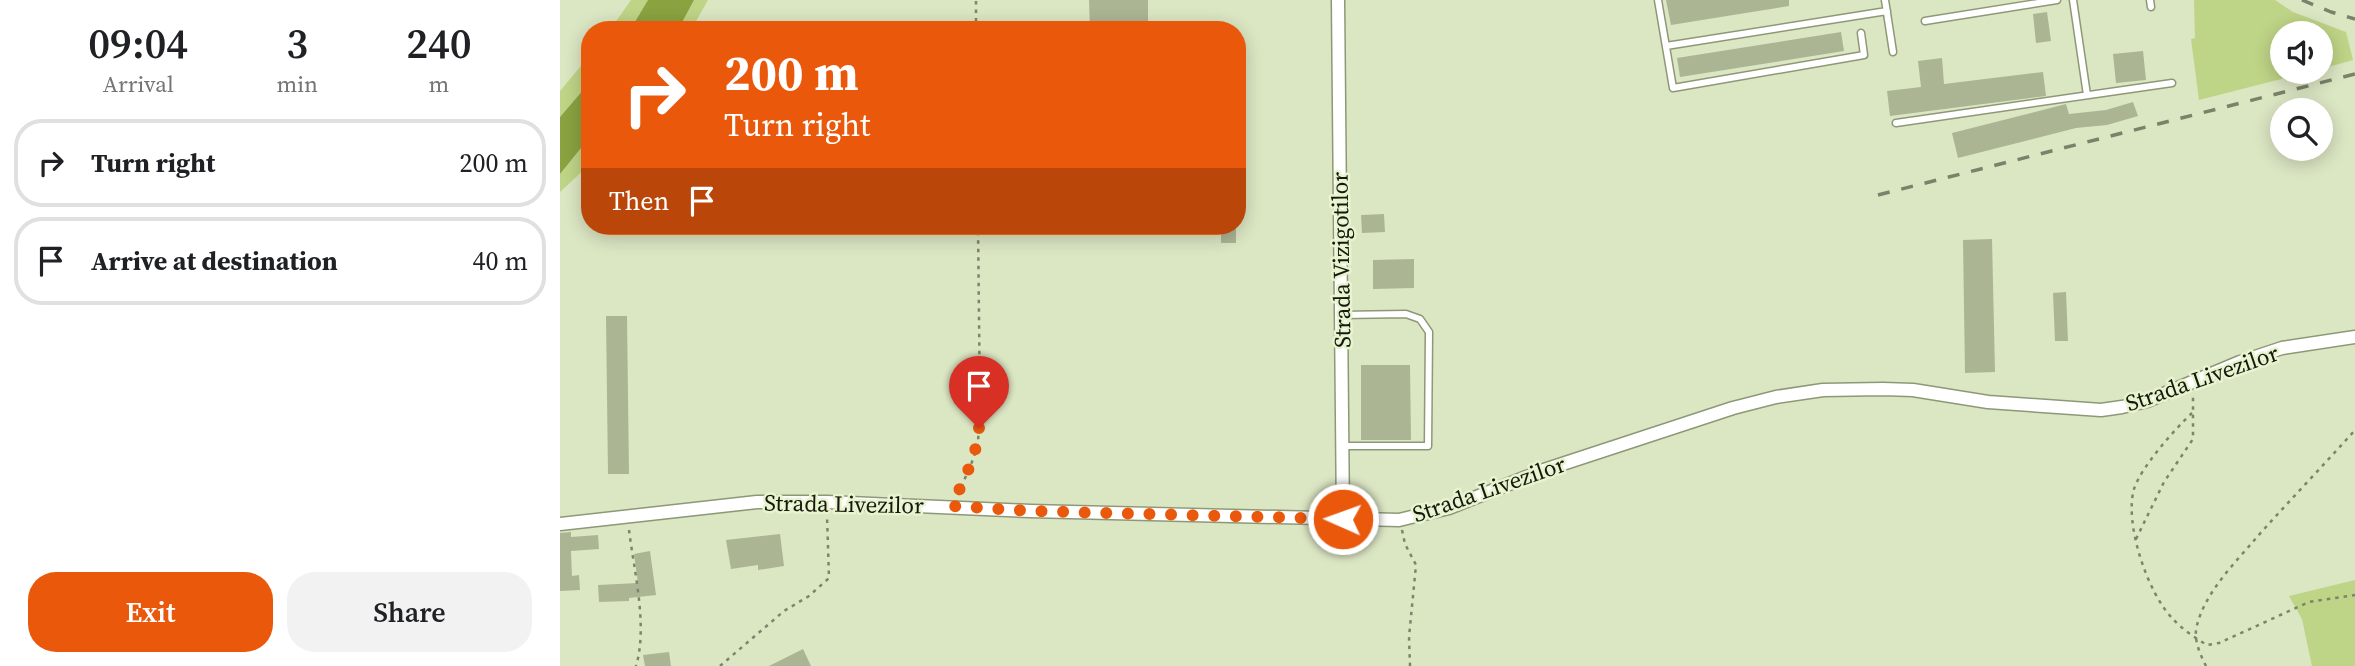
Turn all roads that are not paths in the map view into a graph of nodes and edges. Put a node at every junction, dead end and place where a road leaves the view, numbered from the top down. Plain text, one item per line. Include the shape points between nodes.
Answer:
1 (1338, 0) edge
2 (1658, 0) edge
3 (1885, 0) edge
4 (2057, 0) edge
5 (2073, 0) edge
6 (1887, 11) junction
7 (1925, 21) dead end
8 (1861, 33) dead end
9 (1666, 46) junction
10 (1893, 52) dead end
11 (2172, 83) dead end
12 (2087, 95) junction
13 (1896, 123) dead end
14 (1341, 315) junction
15 (2355, 337) edge
16 (1342, 446) junction
17 (1343, 519) junction
18 (560, 524) edge

1 - 14 street, Strada Vizigotilor
2 - 9 lane
3 - 6 lane
4 - 7 lane
5 - 12 lane
6 - 9 lane
6 - 10 lane
8 - 9 lane via 1864,55 1673,88
11 - 12 lane
12 - 13 lane
14 - 16 street, Strada Vizigotilor
14 - 16 lane via 1406,314 1420,319 1429,332 1428,446
15 - 17 street, Strada Livezilor via 2282,348 2147,401 2101,410 1893,389 1823,390 1776,397 1544,470 1449,508 1399,520
16 - 17 street, Strada Vizigotilor
17 - 18 street, Strada Livezilor via 757,502

